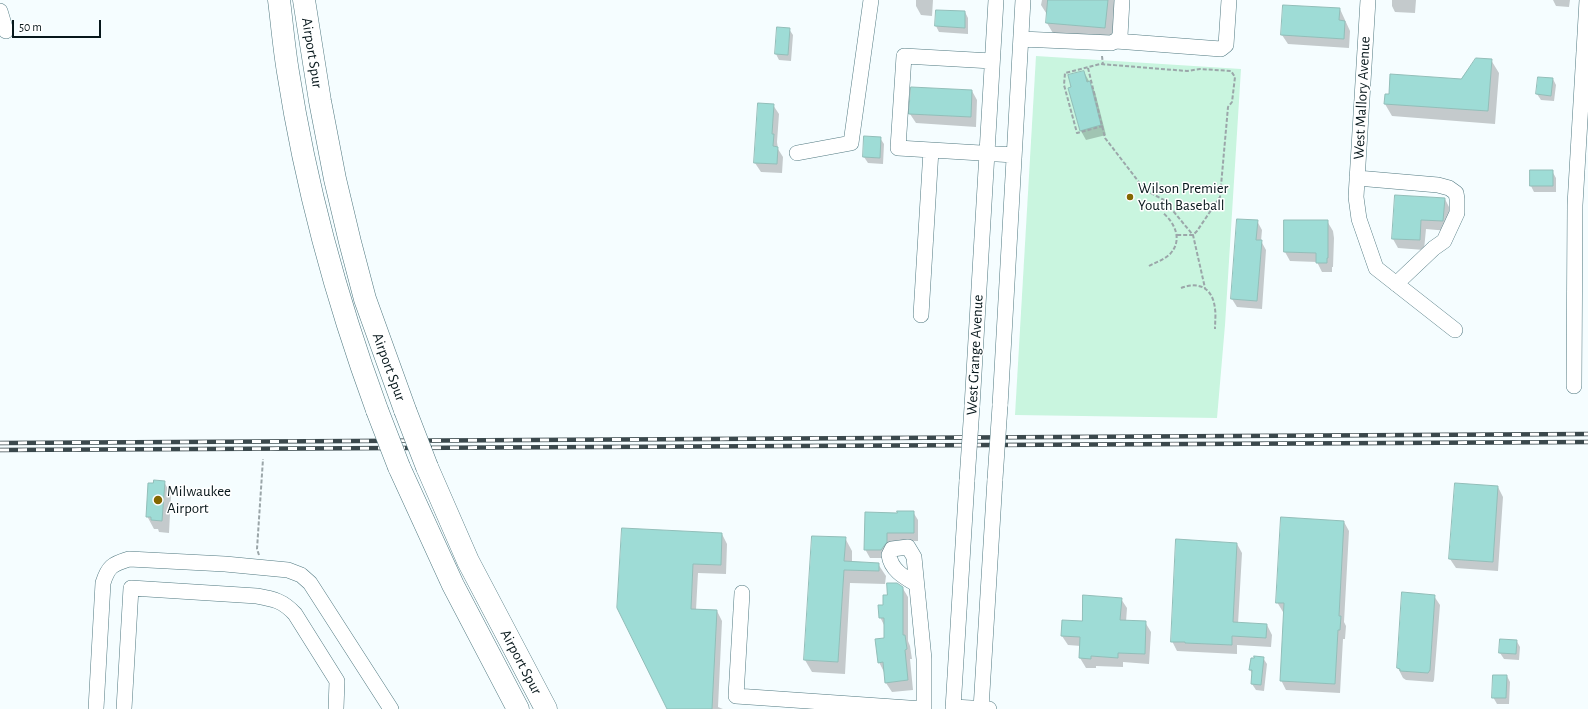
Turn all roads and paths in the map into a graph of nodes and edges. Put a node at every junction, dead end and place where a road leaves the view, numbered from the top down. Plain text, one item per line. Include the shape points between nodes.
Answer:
1 (279, 0) edge
2 (304, 0) edge
3 (872, 0) edge
4 (996, 0) edge
5 (1023, 0) edge
6 (1122, 0) edge
7 (1229, 0) edge
8 (1368, 0) edge
9 (1587, 0) edge
10 (0, 11) edge
11 (6, 30) dead end
12 (1021, 40) junction
13 (1116, 41) junction
14 (992, 61) junction
15 (1088, 68) junction
16 (1103, 126) junction
17 (931, 150) junction
18 (797, 153) dead end
19 (987, 153) junction
20 (1014, 155) junction
21 (1357, 178) junction
22 (1162, 213) dead end
23 (1177, 235) junction
24 (1193, 235) junction
25 (1149, 266) dead end
26 (1396, 284) junction
27 (1181, 288) dead end
28 (1205, 288) junction
29 (921, 315) dead end
30 (1214, 328) dead end
31 (1455, 330) dead end
32 (1574, 386) dead end
33 (263, 459) dead end
34 (259, 567) junction
35 (916, 584) dead end
36 (742, 593) dead end
37 (953, 708) edge
38 (96, 709) edge
39 (124, 709) edge
40 (336, 709) edge
41 (391, 709) edge
42 (518, 709) edge
43 (546, 709) edge
44 (924, 709) edge
45 (981, 709) edge
46 (989, 709) edge

1 - 42 highway, Airport Spur, bridge via 288,72 315,208 358,359 399,467 453,585
2 - 43 highway, Airport Spur, bridge via 329,148 365,299 427,467 468,561
3 - 18 street via 851,143
4 - 14 street, West Grange Avenue
5 - 12 street, West Grange Avenue
6 - 13 street via 1120,36
7 - 13 street via 1226,45 1221,49
8 - 21 street, West Mallory Avenue
9 - 32 street via 1575,205
10 - 11 street
12 - 13 street via 1111,43
12 - 20 street, West Grange Avenue
14 - 17 street via 904,56 898,148
14 - 19 street, West Grange Avenue
15 - 16 path
15 - 16 path via 1065,73 1064,85 1077,133
15 - 24 path via 1100,64 1187,71 1200,69 1231,71 1235,77 1232,102 1228,107 1220,197
16 - 24 path via 1105,138 1145,190 1164,200
17 - 19 street
17 - 29 street
19 - 20 street
19 - 37 street, West Grange Avenue, bridge
20 - 45 street, West Grange Avenue, bridge
21 - 26 street, West Mallory Avenue via 1359,219 1376,268
21 - 26 street via 1438,185 1450,188 1456,193 1457,213 1444,241
22 - 23 path via 1173,223
23 - 24 path
23 - 25 path via 1171,253
24 - 28 path
26 - 31 street, West Mallory Avenue
27 - 28 path via 1191,284
28 - 30 path via 1212,297 1215,309
33 - 34 path via 257,549
34 - 38 street via 128,559 116,563 107,571 103,583
34 - 41 street via 288,570 301,575 310,583
35 - 44 street via 924,659
36 - 44 street via 736,696
37 - 45 street
39 - 40 street via 131,588 257,596 278,600 287,605 337,681
45 - 46 street

